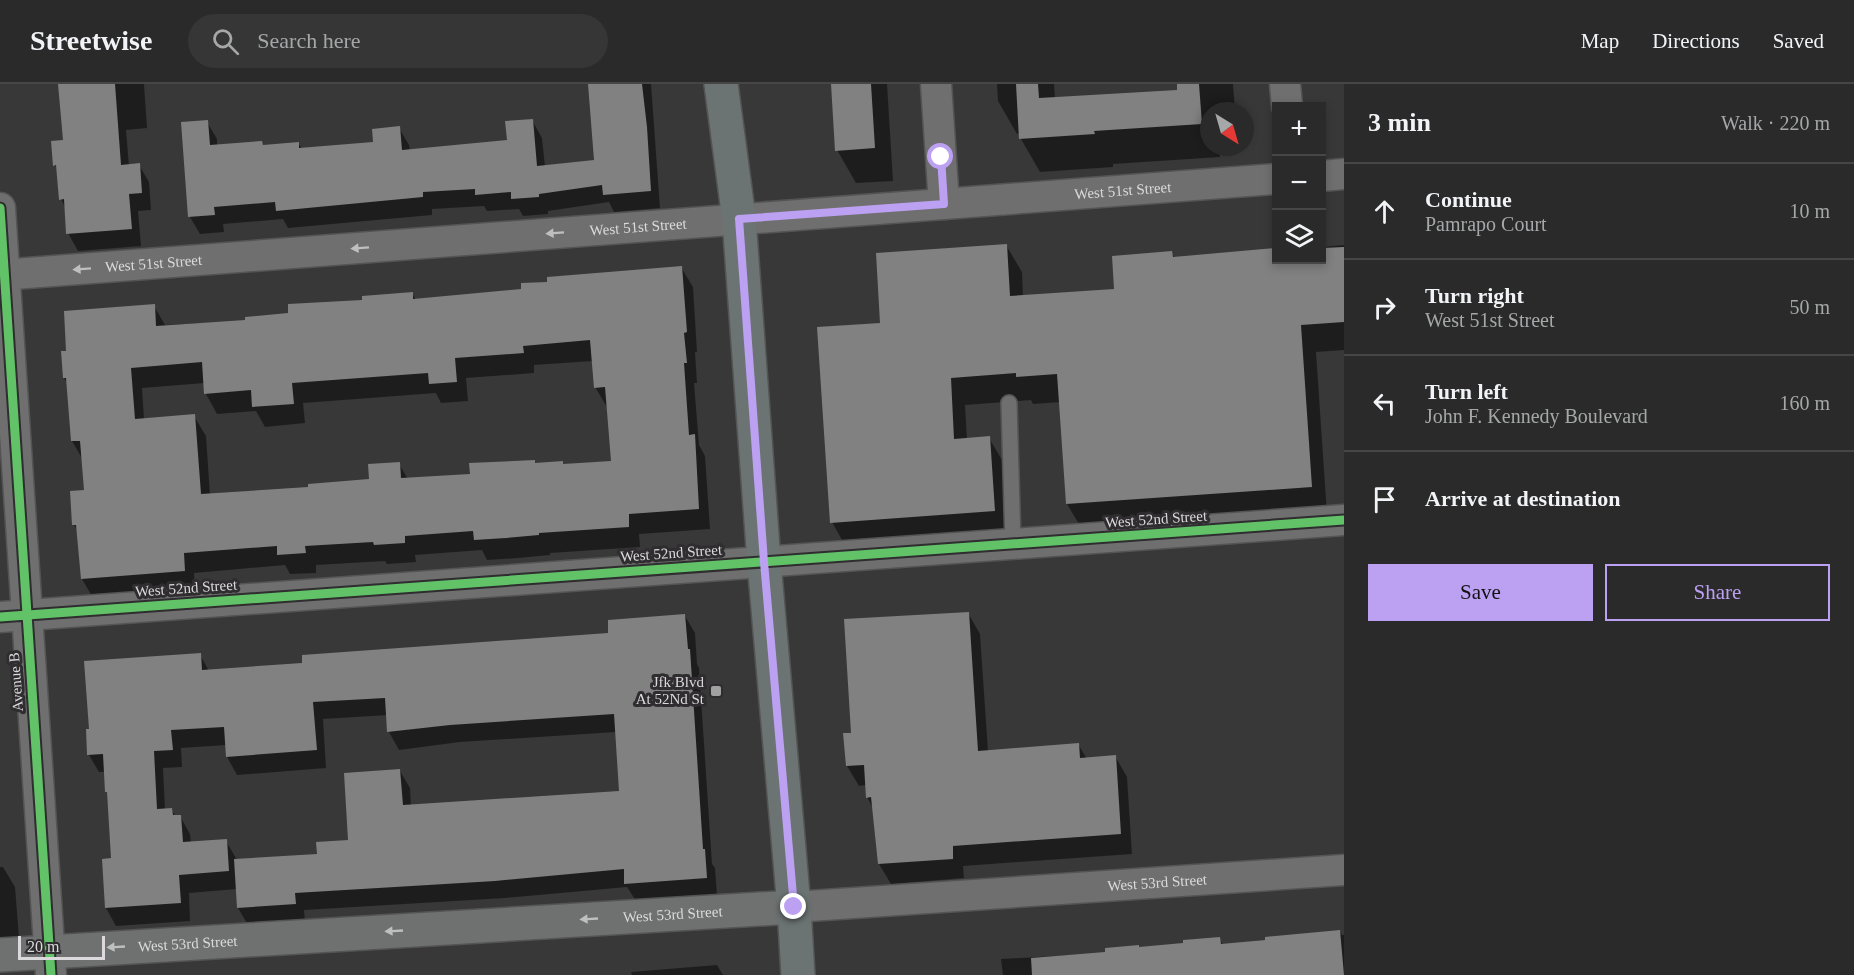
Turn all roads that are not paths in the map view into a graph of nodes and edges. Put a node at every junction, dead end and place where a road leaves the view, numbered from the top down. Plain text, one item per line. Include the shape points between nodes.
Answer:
1 (721, 84) edge
2 (936, 84) edge
3 (1285, 84) edge
4 (1287, 102) edge
5 (1344, 174) edge
6 (1326, 176) edge
7 (1272, 179) edge
8 (944, 204) junction
9 (0, 208) edge
10 (739, 219) junction
11 (2, 274) edge
12 (1009, 403) dead end
13 (1344, 520) edge
14 (1013, 544) junction
15 (764, 562) junction
16 (13, 616) edge
17 (1344, 870) edge
18 (794, 907) junction
19 (0, 955) edge
20 (50, 963) edge
21 (798, 975) edge

1 - 10 main road
2 - 8 street
3 - 4 street
5 - 6 street
7 - 8 street, West 51st Street
8 - 10 street, West 51st Street
9 - 11 street, Avenue B
10 -> 11 street, West 51st Street
10 - 15 main road
11 - 16 street, Avenue B
12 - 14 lane
13 - 14 street, West 52nd Street
14 - 15 street, West 52nd Street
15 - 16 street, West 52nd Street
15 - 18 main road
16 - 20 street, Avenue B
17 - 18 street, West 53rd Street
18 -> 20 street, West 53rd Street
18 - 21 main road
19 - 20 street, West 53rd Street

